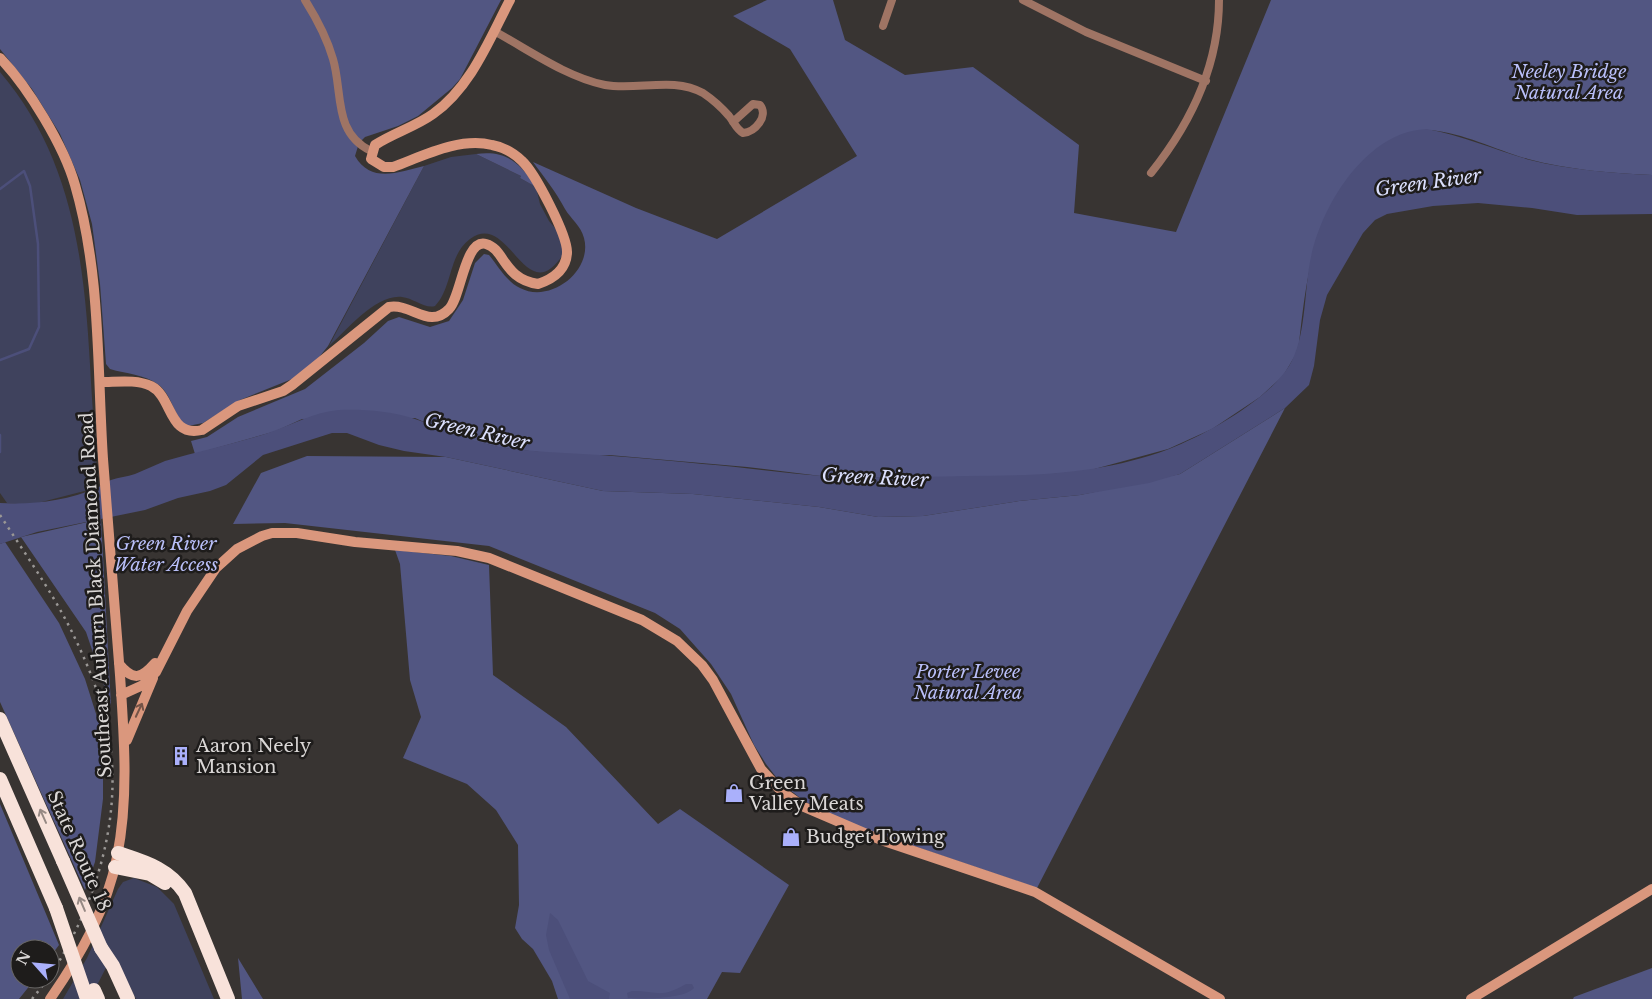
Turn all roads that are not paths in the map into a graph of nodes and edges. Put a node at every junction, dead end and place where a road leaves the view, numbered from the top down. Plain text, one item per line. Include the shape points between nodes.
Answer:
1 (305, 0) edge
2 (510, 0) edge
3 (892, 0) edge
4 (1023, 0) edge
5 (1219, 0) edge
6 (883, 26) dead end
7 (494, 31) junction
8 (0, 58) edge
9 (1206, 81) junction
10 (732, 122) dead end
11 (371, 151) junction
12 (1151, 172) dead end
13 (101, 382) junction
14 (172, 640) junction
15 (119, 664) junction
16 (156, 672) junction
17 (121, 695) junction
18 (0, 719) edge
19 (124, 749) junction
20 (0, 779) edge
21 (118, 853) junction
22 (115, 867) junction
23 (1652, 889) edge
24 (112, 969) junction
25 (93, 996) edge
26 (50, 999) edge
27 (122, 999) edge
28 (128, 999) edge
29 (222, 999) edge
30 (228, 999) edge
31 (1220, 999) edge
32 (1471, 999) edge

1 - 11 street via 322,29 334,60 340,110 346,127 353,138
2 - 7 street
3 - 6 street
4 - 9 street via 1117,46
5 - 9 street via 1215,42
7 - 10 street via 578,76 602,84 624,88 687,87 714,102
7 - 11 street via 470,74 448,102 417,124 375,144
8 - 13 street, Southeast Auburn Black Diamond Road via 27,92 54,137 74,182 86,225
9 - 12 street via 1186,123
11 - 13 street via 370,159 384,167 393,167 454,146 478,143 502,147 531,172 558,223 567,251 563,267 547,281 530,283 514,275 490,246 480,243 469,256 455,302 441,316 424,317 403,308 389,307 283,391 248,401 194,432 176,422 162,396 152,386
13 - 15 street, Southeast Auburn Black Diamond Road via 103,458
14 - 15 street via 147,672 139,676 126,673
14 - 16 street
14 - 31 street via 197,594 216,568 248,541 272,533 457,551 502,562 642,620 677,641 713,680 761,768 781,791 804,807 881,840 1035,892
15 - 17 street, Southeast Auburn Black Diamond Road
16 - 17 street via 143,685
19 -> 16 street
17 - 19 street, Southeast Auburn Black Diamond Road
24 -> 18 highway, State Route 18, bridge
19 - 21 street, Southeast Auburn Black Diamond Road via 123,810
20 - 25 highway, bridge
21 - 22 street, Southeast Auburn Black Diamond Road
21 - 30 highway via 159,868 178,883
22 - 26 street, Southeast Auburn Black Diamond Road via 92,932
22 - 29 highway via 150,874 171,888 181,903
23 - 32 street
24 - 27 highway
24 - 28 highway

